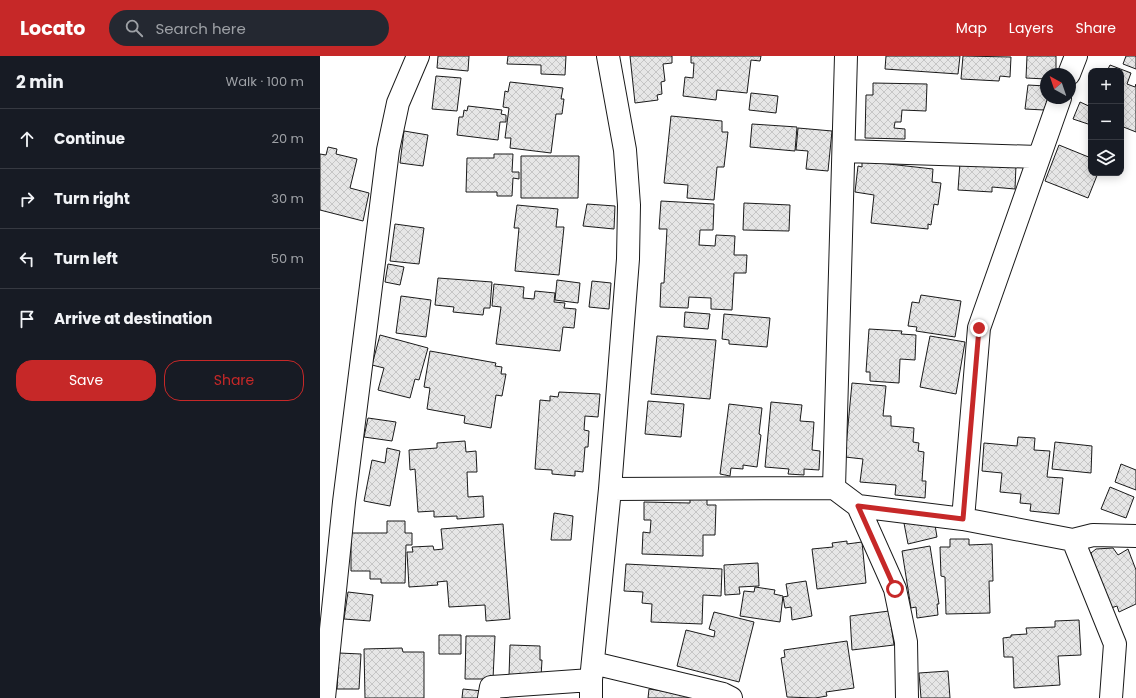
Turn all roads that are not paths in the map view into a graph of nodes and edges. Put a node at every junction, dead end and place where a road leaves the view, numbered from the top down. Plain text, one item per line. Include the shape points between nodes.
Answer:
1 (418, 56) edge
2 (608, 56) edge
3 (846, 56) edge
4 (1076, 56) edge
5 (1071, 68) edge
6 (1058, 104) edge
7 (844, 151) junction
8 (1038, 157) junction
9 (834, 488) junction
10 (610, 489) junction
11 (858, 506) junction
12 (963, 519) junction
13 (1136, 536) edge
14 (1073, 540) junction
15 (592, 680) edge
16 (324, 698) edge
17 (489, 698) edge
18 (731, 698) edge
19 (907, 698) edge
20 (1111, 698) edge

1 - 16 street via 398,103 388,150 344,502
2 - 10 street via 625,150 629,205 628,259
3 - 7 street
4 - 5 street
6 - 8 street
7 - 8 street
7 - 9 street
8 - 12 street via 979,328
9 - 10 street
9 - 11 street
10 - 15 street
11 - 12 street
11 - 19 street via 895,589 906,642
12 - 14 street
13 - 14 street via 1093,535
14 - 20 street via 1115,644
15 - 17 street via 491,687
15 - 18 street via 723,694

